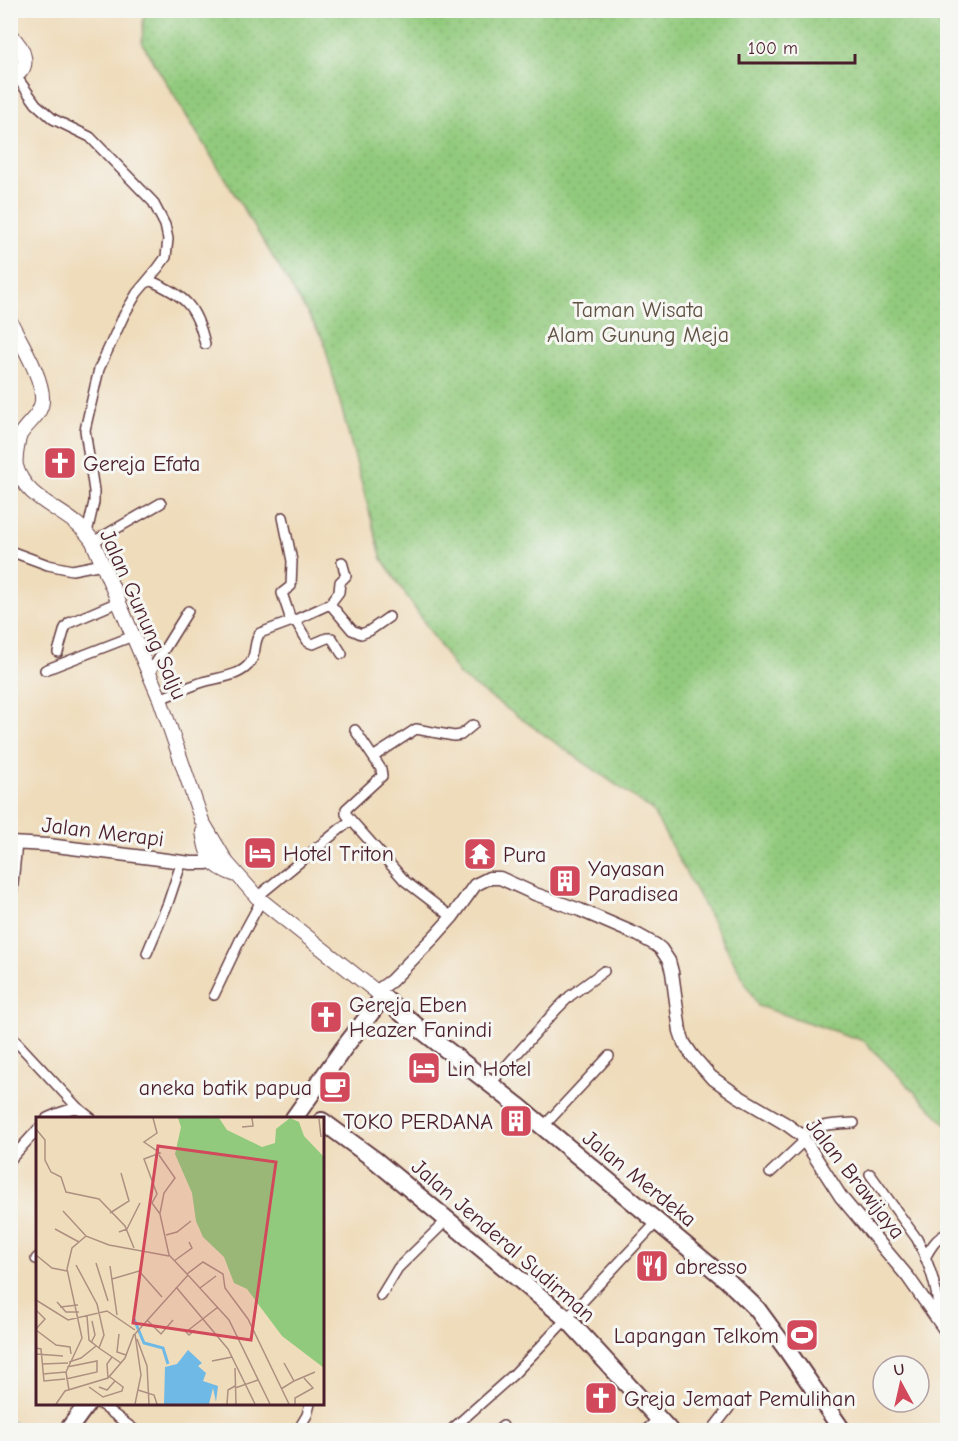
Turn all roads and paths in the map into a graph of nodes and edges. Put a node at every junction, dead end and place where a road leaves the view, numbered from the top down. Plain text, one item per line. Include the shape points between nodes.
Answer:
1 (10, 35) edge
2 (13, 77) edge
3 (149, 280) junction
4 (10, 321) edge
5 (205, 344) dead end
6 (161, 503) dead end
7 (283, 517) dead end
8 (90, 537) junction
9 (10, 551) edge
10 (342, 562) dead end
11 (103, 564) junction
12 (118, 602) junction
13 (330, 604) junction
14 (188, 611) dead end
15 (389, 617) dead end
16 (292, 621) junction
17 (133, 636) junction
18 (57, 652) dead end
19 (342, 654) dead end
20 (45, 670) dead end
21 (149, 674) junction
22 (160, 699) junction
23 (473, 725) dead end
24 (355, 730) dead end
25 (373, 757) junction
26 (351, 820) junction
27 (14, 843) edge
28 (216, 857) junction
29 (186, 862) junction
30 (259, 899) junction
31 (10, 914) edge
32 (452, 917) junction
33 (147, 953) dead end
34 (604, 970) dead end
35 (380, 994) junction
36 (214, 995) dead end
37 (10, 1035) edge
38 (609, 1056) dead end
39 (489, 1084) junction
40 (77, 1107) junction
41 (298, 1112) edge
42 (51, 1117) edge
43 (89, 1117) edge
44 (282, 1117) edge
45 (313, 1117) edge
46 (324, 1122) edge
47 (854, 1123) dead end
48 (542, 1128) junction
49 (36, 1131) edge
50 (802, 1138) junction
51 (10, 1160) edge
52 (770, 1173) dead end
53 (870, 1174) dead end
54 (448, 1219) junction
55 (657, 1222) junction
56 (948, 1233) edge
57 (925, 1258) junction
58 (381, 1296) dead end
59 (936, 1317) junction
60 (567, 1319) junction
61 (948, 1334) edge
62 (86, 1405) edge
63 (98, 1405) edge
64 (100, 1405) edge
65 (310, 1405) edge
66 (729, 1408) dead end
67 (658, 1427) edge
68 (453, 1430) edge
69 (68, 1431) edge
70 (80, 1431) edge
71 (135, 1431) edge
72 (298, 1431) edge
73 (712, 1431) edge
74 (842, 1431) edge

1 - 2 main road via 24,54 23,68
2 - 3 street via 53,119 90,137 153,202 168,239 166,257
3 - 5 street via 171,290 190,306 201,324
3 - 8 street via 137,293 106,353 85,424 94,491
4 - 8 main road, Jalan Gunung Salju via 41,387 42,399 41,409 19,437 15,465 33,493
6 - 8 street
7 - 16 street via 292,561 291,586 282,593
8 - 11 main road, Jalan Gunung Salju
9 - 11 street via 72,570
10 - 13 street via 346,576
11 - 12 main road, Jalan Gunung Salju
12 - 17 main road, Jalan Gunung Salju
12 - 18 street via 66,626
13 - 15 street via 352,630 362,634
13 - 16 street
14 - 21 street
16 - 19 street via 308,642 332,638
16 - 22 street via 260,633 248,666
17 - 20 street
17 - 21 main road, Jalan Gunung Salju
21 - 22 main road, Jalan Gunung Salju
22 - 28 main road, Jalan Gunung Salju
23 - 25 street via 458,736 416,729
24 - 25 street
25 - 26 street via 382,776 346,809
26 - 30 street
26 - 32 street via 405,881
27 - 29 street, Jalan Merapi
27 - 31 street
28 - 29 street, Jalan Merapi
28 - 30 main road via 218,868 237,876
29 - 33 street
30 - 35 main road
30 - 36 street
32 - 35 street, Jalan Brawijaya
32 - 50 street, Jalan Brawijaya via 475,885 500,878 656,945 669,961 680,1031 692,1055 711,1077
34 - 39 street via 556,1009
35 - 39 highway, Jalan Merdeka
35 - 41 highway
35 - 44 highway
37 - 40 street
38 - 48 street
39 - 48 highway, Jalan Merdeka
40 - 42 street
40 - 43 street
41 - 45 highway
46 - 54 highway, Jalan Jenderal Sudirman
47 - 50 street via 810,1128
48 - 55 highway, Jalan Merdeka
49 - 51 street
50 - 52 street
50 - 59 street, Jalan Brawijaya via 841,1197
53 - 57 street via 917,1239
54 - 58 street via 398,1268
54 - 60 highway, Jalan Jenderal Sudirman
55 - 60 street
55 - 74 highway, Jalan Merdeka via 757,1309
56 - 57 street via 931,1246
57 - 59 street via 936,1294
59 - 61 street, Jalan Brawijaya
60 - 67 highway, Jalan Jenderal Sudirman
60 - 68 street
62 - 69 highway
63 - 70 highway
64 - 71 street
65 - 72 street
66 - 73 street

